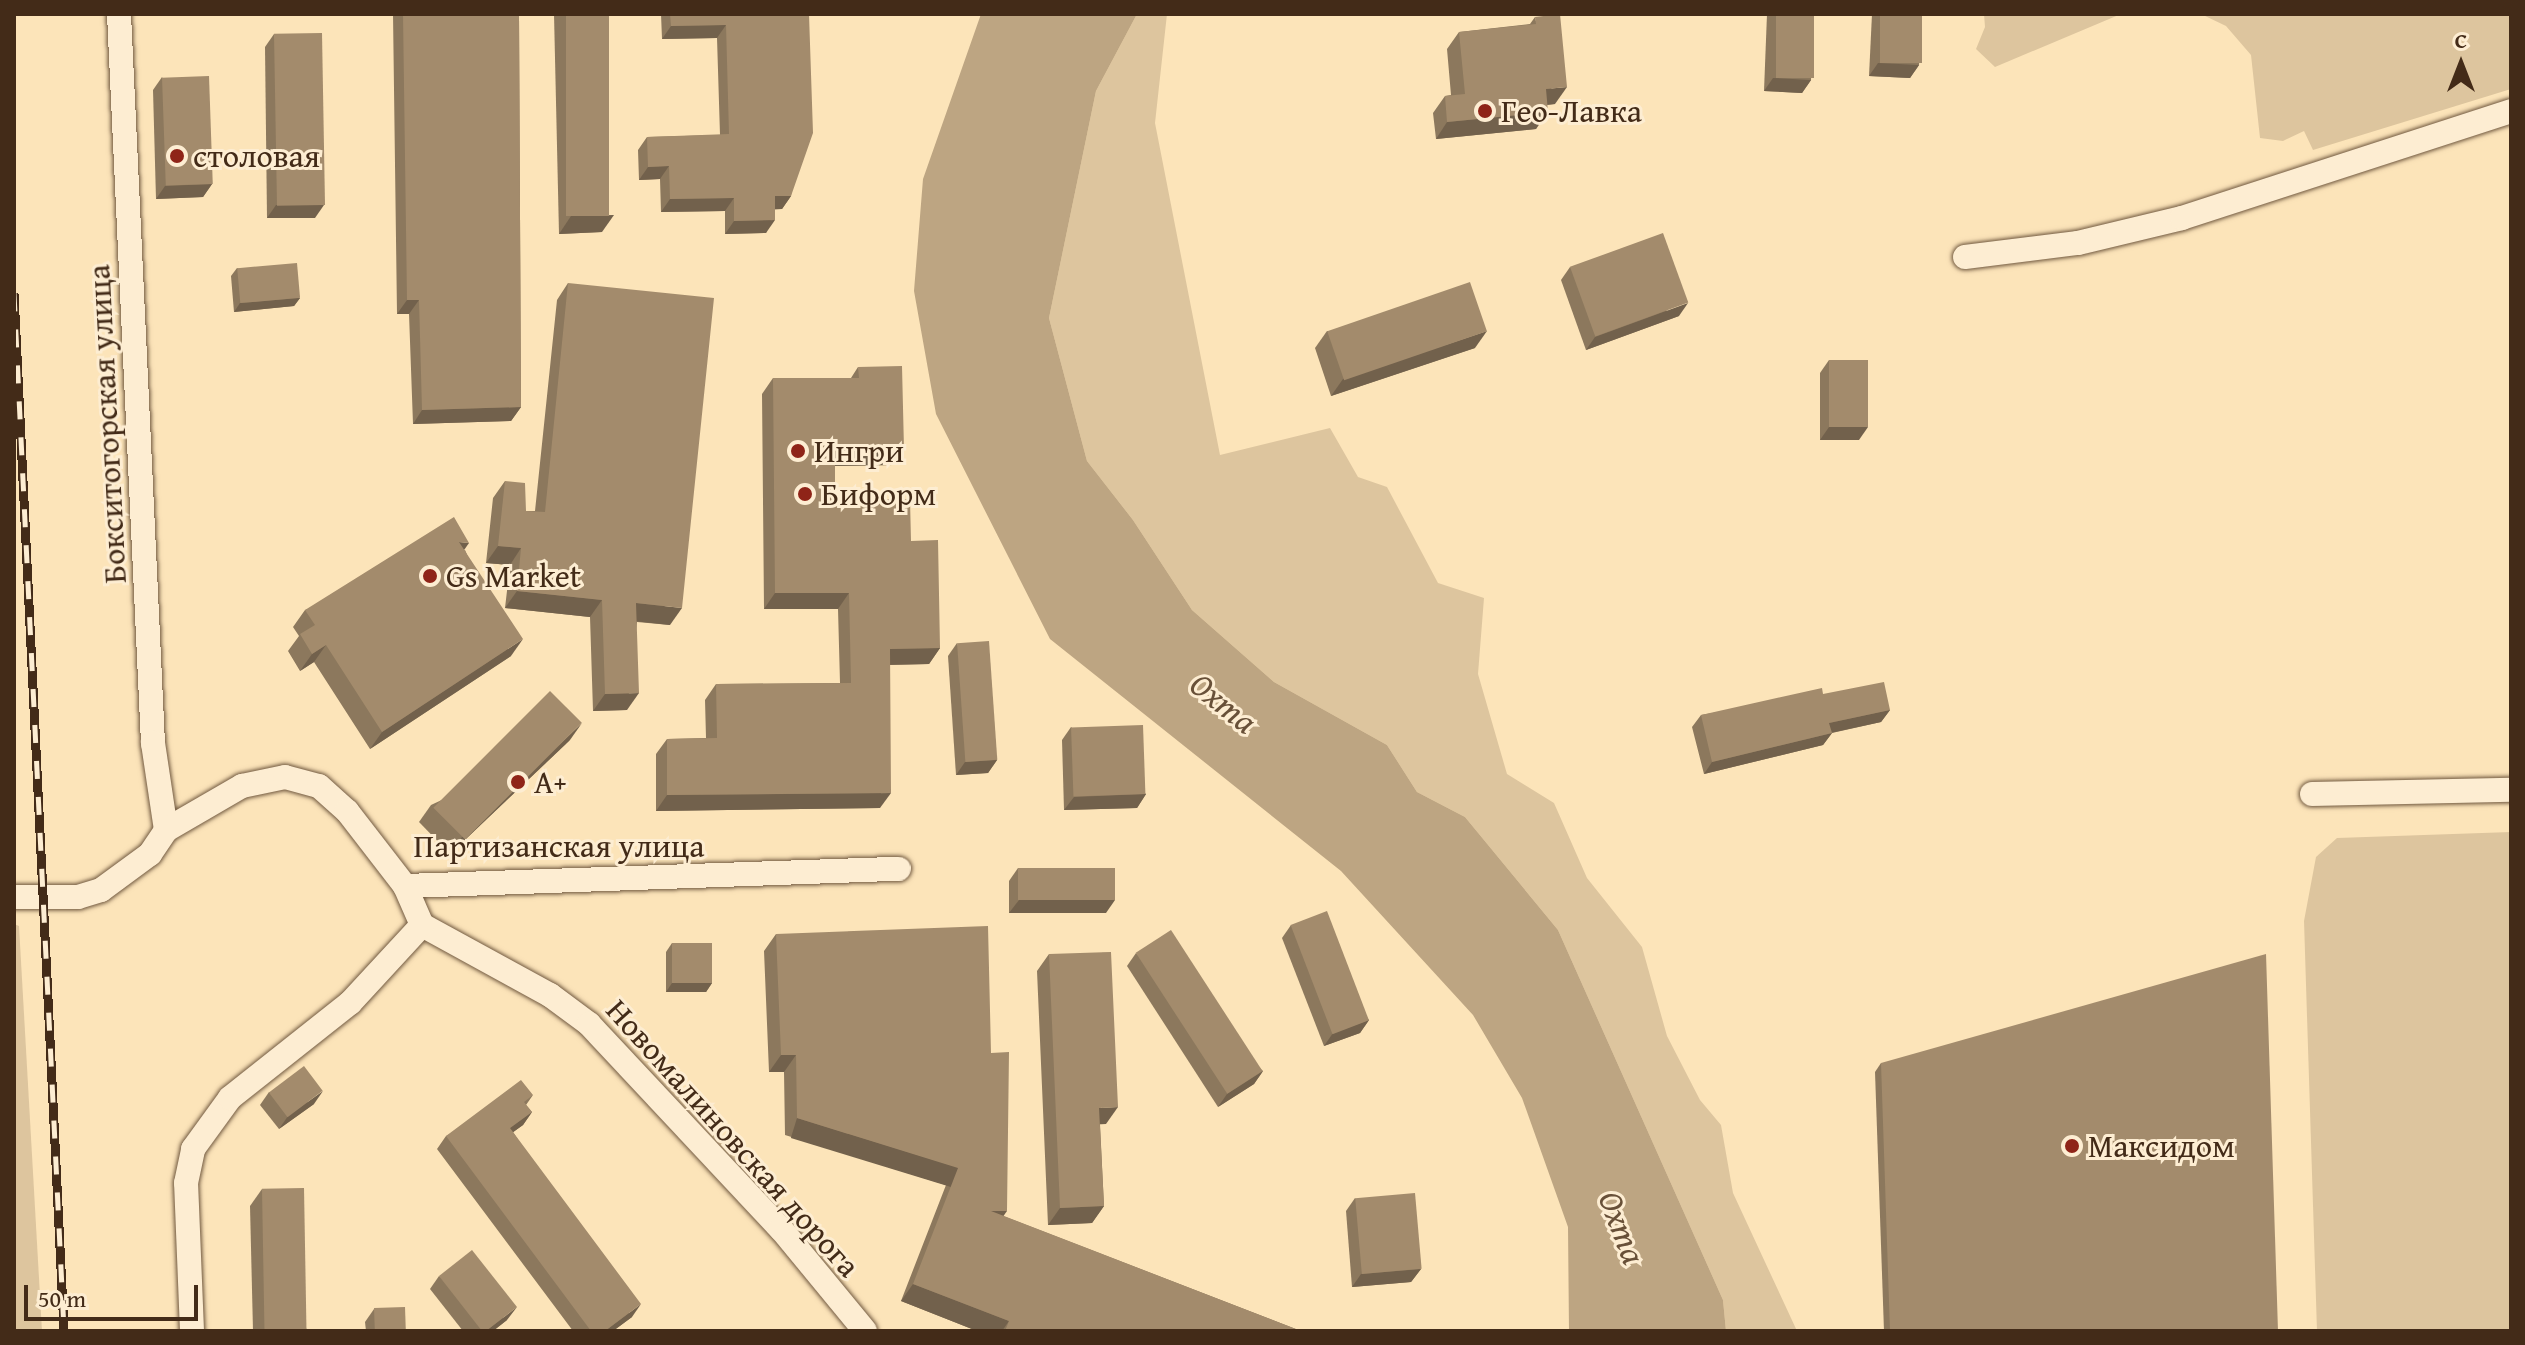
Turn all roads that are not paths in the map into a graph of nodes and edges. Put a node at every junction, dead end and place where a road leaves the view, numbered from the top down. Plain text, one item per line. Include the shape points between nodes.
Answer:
1 (119, 14) edge
2 (2511, 111) edge
3 (1965, 257) dead end
4 (2511, 790) edge
5 (2312, 794) dead end
6 (166, 830) junction
7 (899, 869) dead end
8 (405, 886) junction
9 (14, 897) edge
10 (422, 925) junction
11 (192, 1331) edge
12 (865, 1331) edge

1 - 6 street, Бокситогорская улица via 153,743
2 - 3 street via 2182,218 2078,243
4 - 5 street
6 - 8 street, Партизанская улица via 242,786 285,777 319,786 347,811
6 - 9 street, Партизанская улица via 150,854 101,890 78,897
7 - 8 street, Партизанская улица
8 - 10 street
10 - 11 street via 350,1003 208,1121 193,1149 186,1183
10 - 12 street, Новомалиновская дорога via 550,995 589,1024 781,1229

